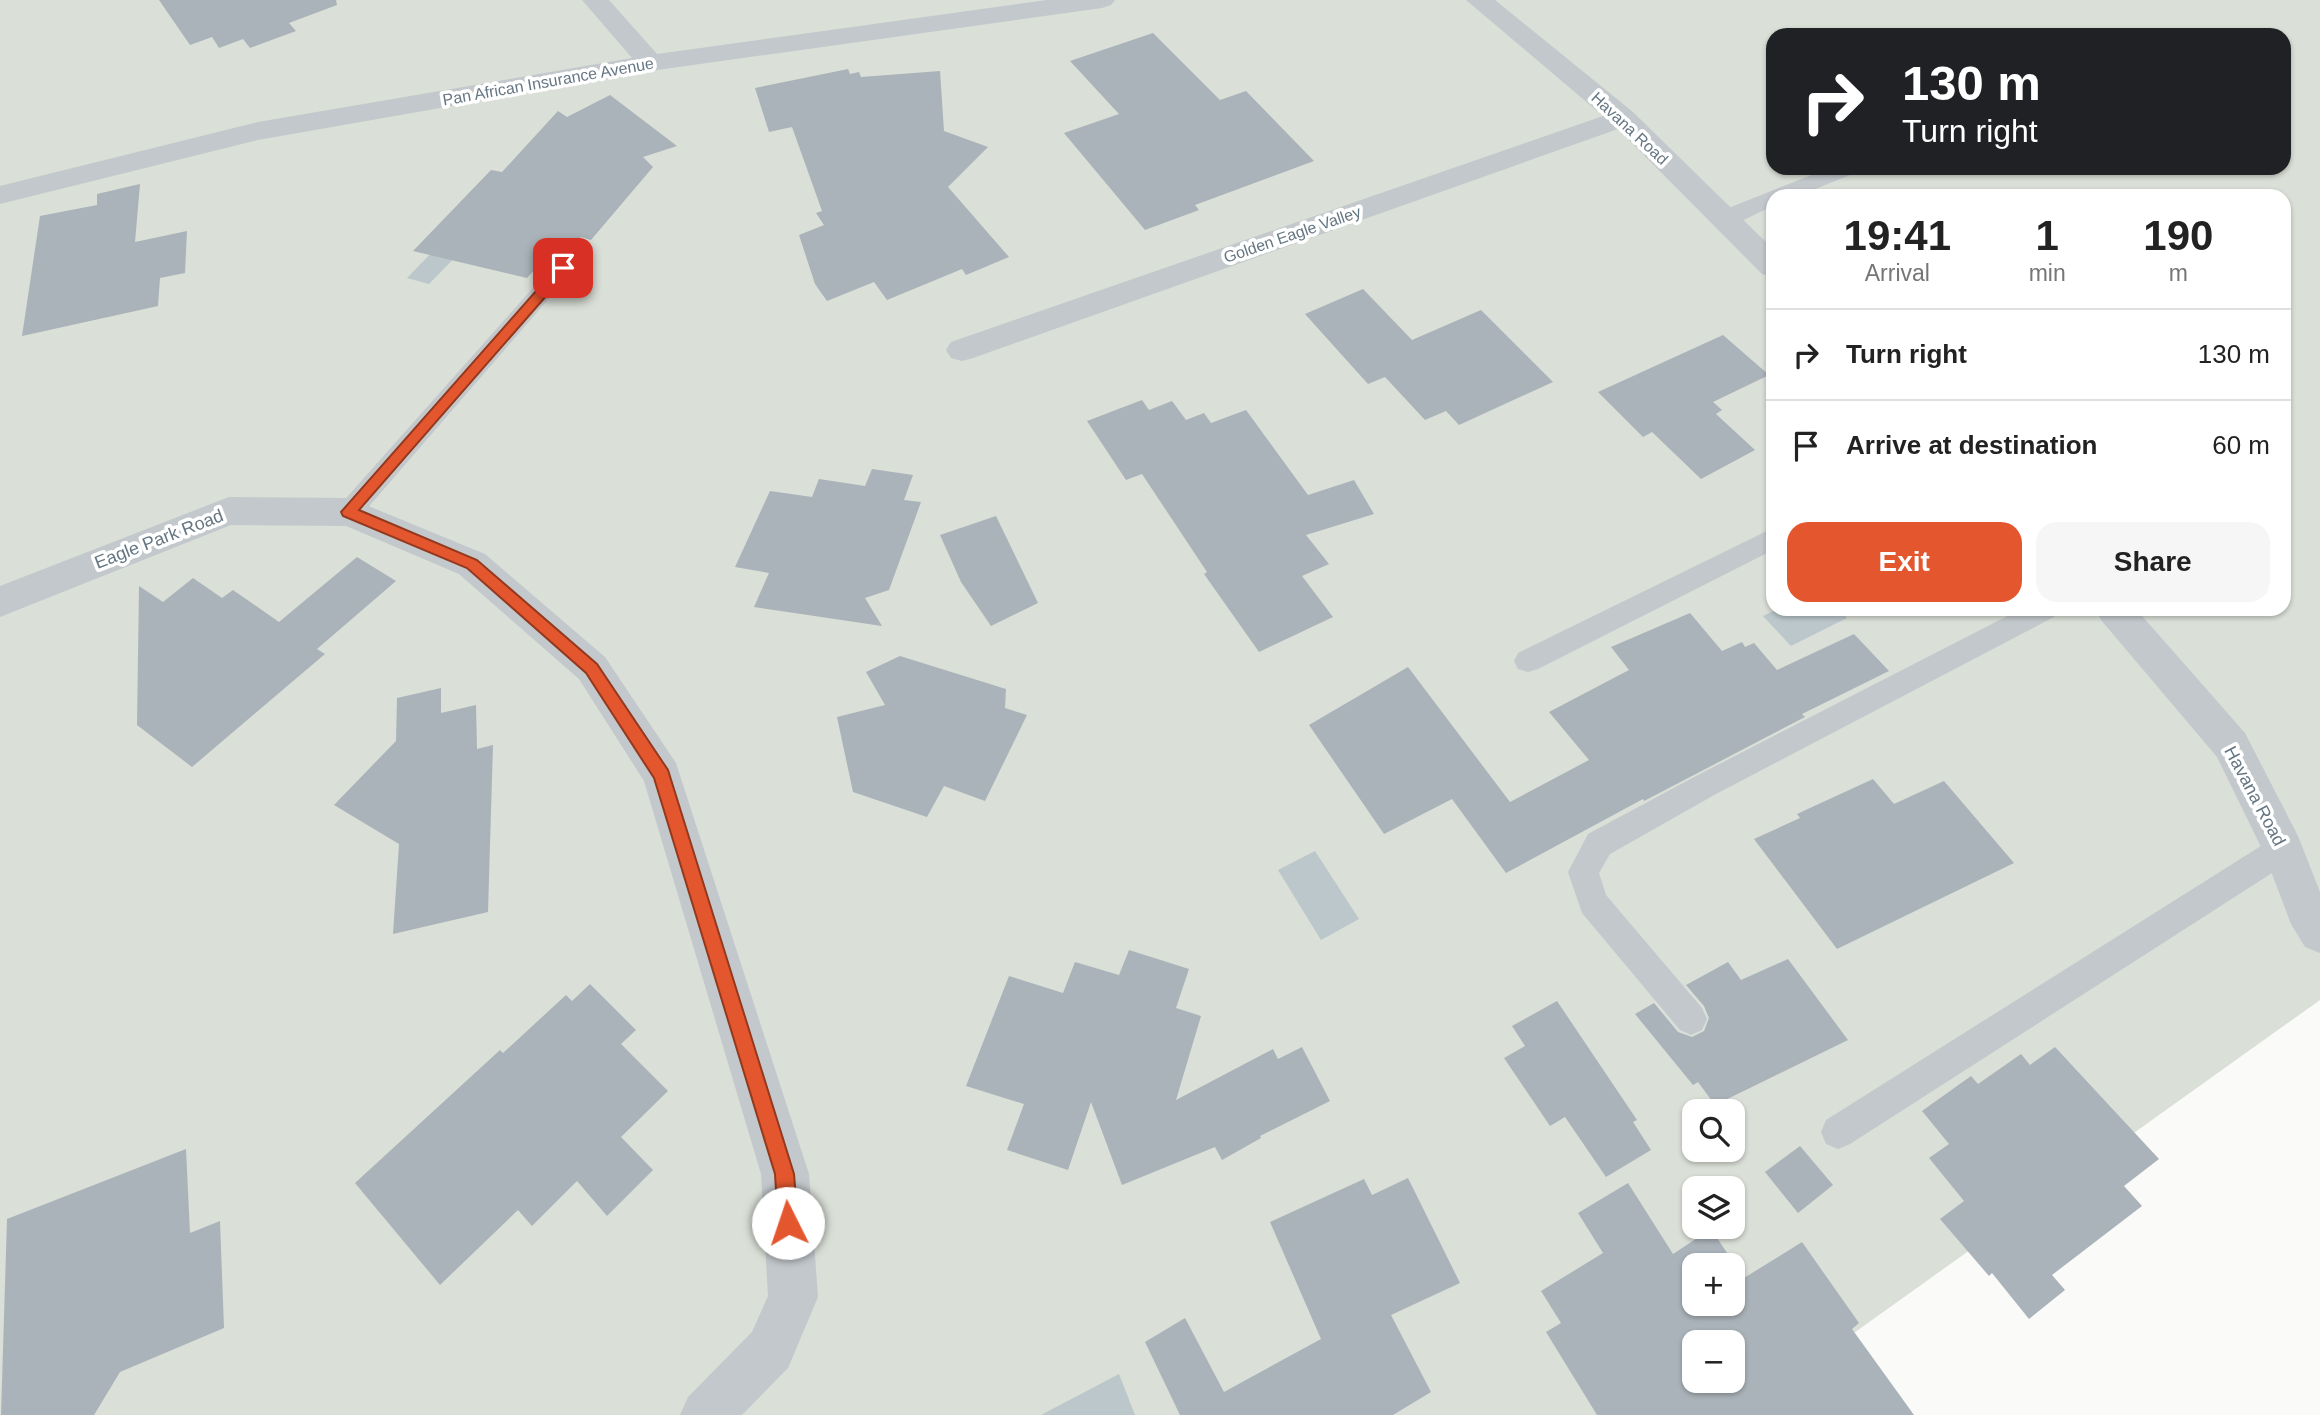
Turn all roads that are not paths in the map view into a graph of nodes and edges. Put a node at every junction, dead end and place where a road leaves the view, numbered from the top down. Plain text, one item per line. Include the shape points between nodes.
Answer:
1 (595, 0) edge
2 (1102, 0) edge
3 (1479, 0) edge
4 (650, 63) junction
5 (1623, 118) junction
6 (1832, 175) edge
7 (1796, 189) edge
8 (0, 195) edge
9 (1766, 201) edge
10 (1724, 218) junction
11 (1766, 260) edge
12 (563, 268) dead end
13 (962, 350) dead end
14 (349, 512) junction
15 (1766, 542) edge
16 (0, 602) edge
17 (2032, 616) edge
18 (2120, 616) edge
19 (1528, 661) dead end
20 (2283, 849) junction
21 (2320, 933) edge
22 (1690, 1018) dead end
23 (1838, 1132) dead end
24 (706, 1415) edge

1 - 4 street
2 - 4 street, Pan African Insurance Avenue
3 - 5 street, Havana Road
4 - 8 street, Pan African Insurance Avenue via 258,131
5 - 10 street, Havana Road
5 - 13 street, Golden Eagle Valley
6 - 7 lane
9 - 10 lane
10 - 11 street, Havana Road
12 - 14 lane
14 - 16 street, Eagle Park Road via 229,511
14 - 24 street, Eagle Park Road via 472,564 592,668 662,775 785,1174 793,1297 769,1350
15 - 19 lane
17 - 22 lane via 1599,844 1583,872 1593,903
18 - 20 street, Havana Road via 2231,745
20 - 21 street, Havana Road via 2306,910
20 - 23 lane

